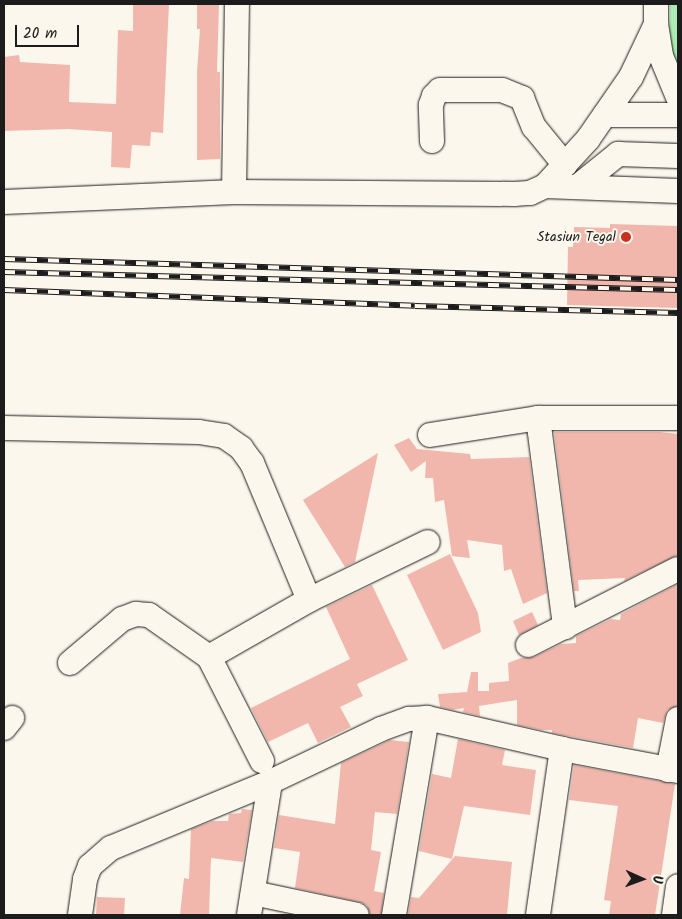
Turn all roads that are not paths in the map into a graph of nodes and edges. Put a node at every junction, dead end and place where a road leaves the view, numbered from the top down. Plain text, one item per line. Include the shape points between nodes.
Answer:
1 (237, 4) edge
2 (656, 14) edge
3 (678, 97) edge
4 (605, 115) junction
5 (678, 115) edge
6 (432, 141) dead end
7 (678, 156) edge
8 (565, 166) junction
9 (545, 186) junction
10 (577, 187) junction
11 (678, 191) edge
12 (234, 192) junction
13 (4, 202) edge
14 (538, 418) junction
15 (678, 418) edge
16 (4, 428) edge
17 (430, 435) dead end
18 (428, 542) dead end
19 (678, 569) edge
20 (309, 600) junction
21 (564, 627) junction
22 (528, 645) dead end
23 (209, 657) junction
24 (70, 663) dead end
25 (427, 718) junction
26 (678, 719) edge
27 (562, 749) junction
28 (673, 771) edge
29 (266, 772) junction
30 (678, 886) edge
31 (251, 904) edge
32 (80, 915) edge
33 (357, 915) edge
34 (394, 915) edge
35 (538, 915) edge
36 (674, 915) edge

1 - 12 street
2 - 3 street via 661,56
2 - 4 street via 631,77
4 - 5 street
4 - 8 street
6 - 8 street via 432,104 440,90 502,90 522,98 534,127
7 - 10 street via 618,154
8 - 9 street
9 - 10 street
9 - 12 street via 514,194
10 - 11 street
12 - 13 street
14 - 15 street
14 - 17 street
14 - 21 street
16 - 20 street via 200,432 229,439 252,463
18 - 20 street
19 - 21 street
20 - 23 street
21 - 22 street
23 - 24 street via 149,616 136,614 122,620
23 - 29 street
25 - 27 street
25 - 29 street via 409,719
25 - 34 street
26 - 28 street
27 - 28 street
27 - 35 street
29 - 31 street
29 - 32 street via 111,848 90,866
30 - 36 street
31 - 33 street

